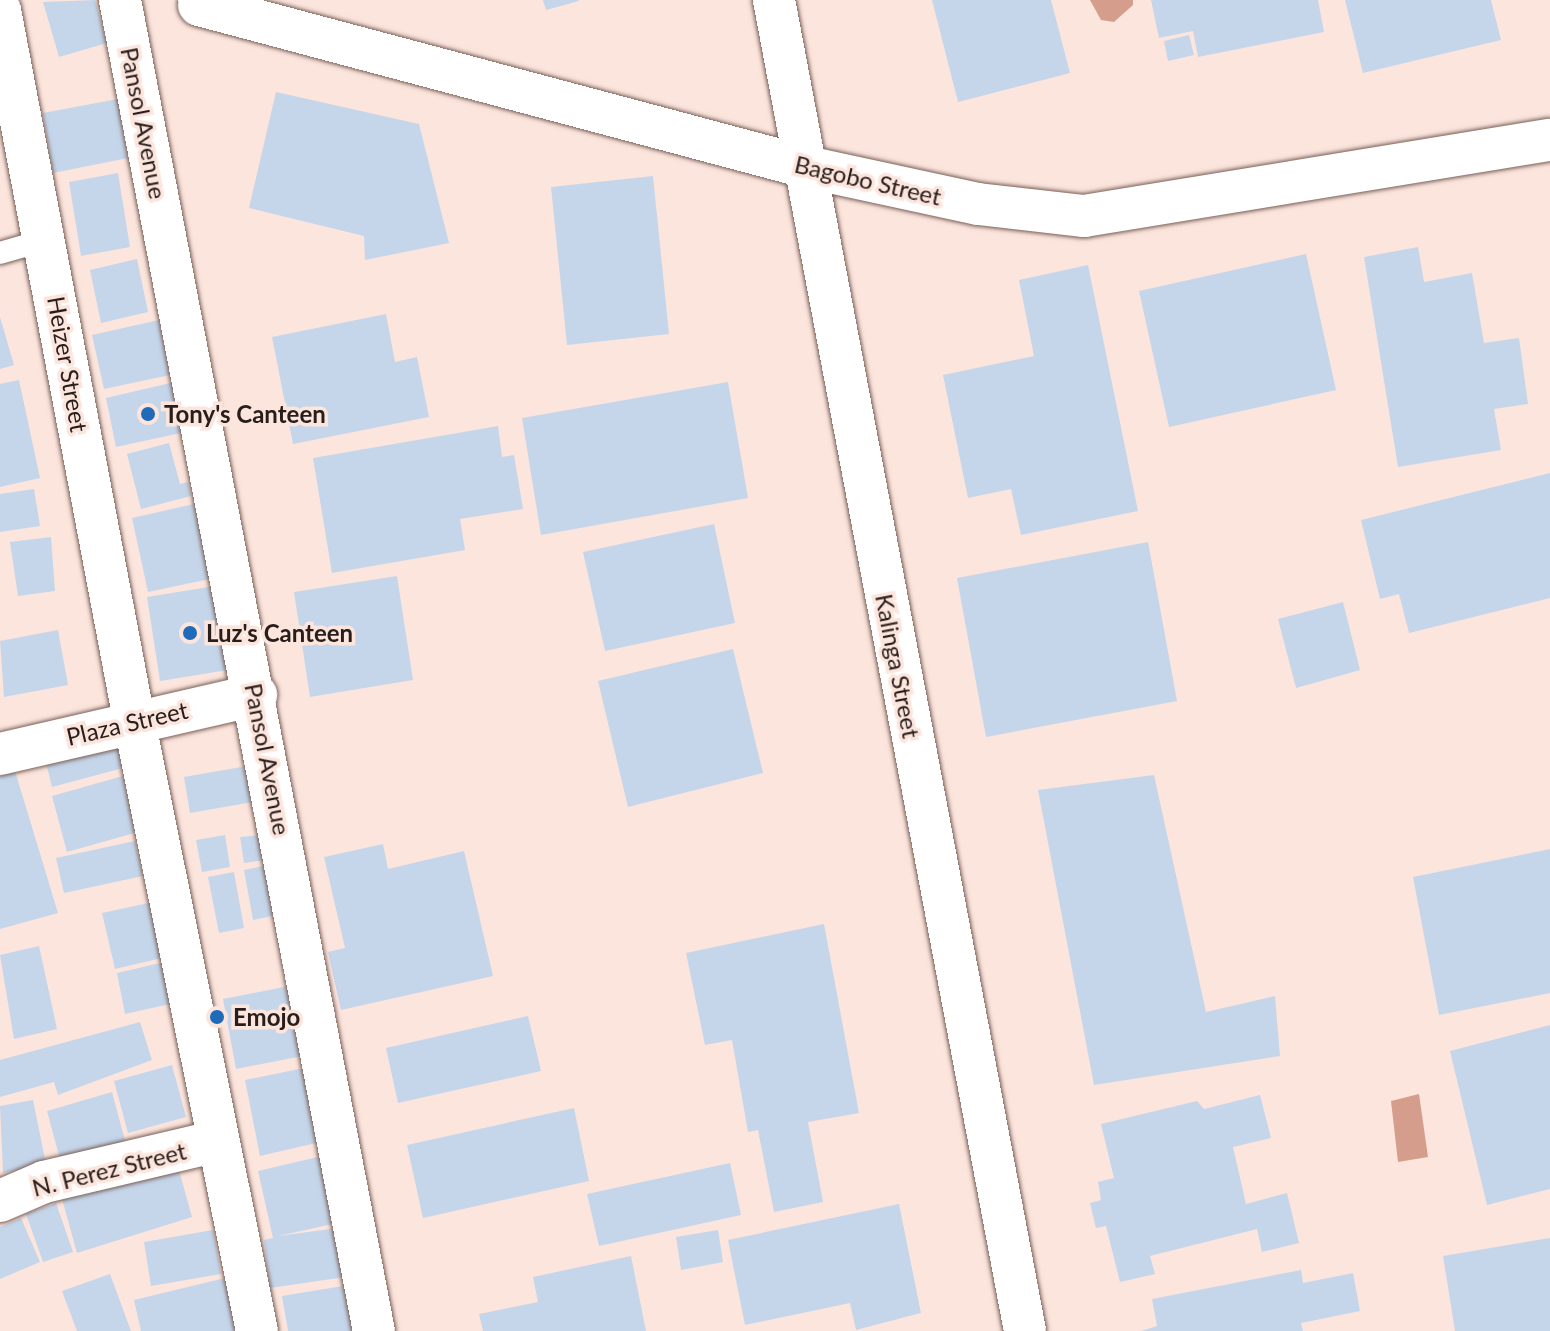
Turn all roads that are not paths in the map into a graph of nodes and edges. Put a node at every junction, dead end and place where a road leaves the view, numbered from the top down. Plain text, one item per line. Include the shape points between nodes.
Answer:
1 (120, 0) edge
2 (774, 0) edge
3 (199, 5) dead end
4 (0, 10) edge
5 (1550, 140) edge
6 (802, 166) junction
7 (45, 240) junction
8 (0, 253) edge
9 (256, 695) junction
10 (134, 720) junction
11 (0, 754) edge
12 (218, 1141) junction
13 (0, 1201) edge
14 (257, 1331) edge
15 (374, 1331) edge
16 (1025, 1331) edge

1 - 9 street, Pansol Avenue
2 - 6 street, Kalinga Street
3 - 6 street, Bagobo Street
4 - 7 street, Heizer Street
5 - 6 street, Bagobo Street via 1084,216 978,204
6 - 16 street, Kalinga Street
7 - 8 lane
7 - 10 street, Heizer Street
9 - 10 street, Plaza Street
9 - 15 street, Pansol Avenue
10 - 11 street, Plaza Street
10 - 12 street
12 - 13 street, N. Perez Street via 44,1182
12 - 14 street

